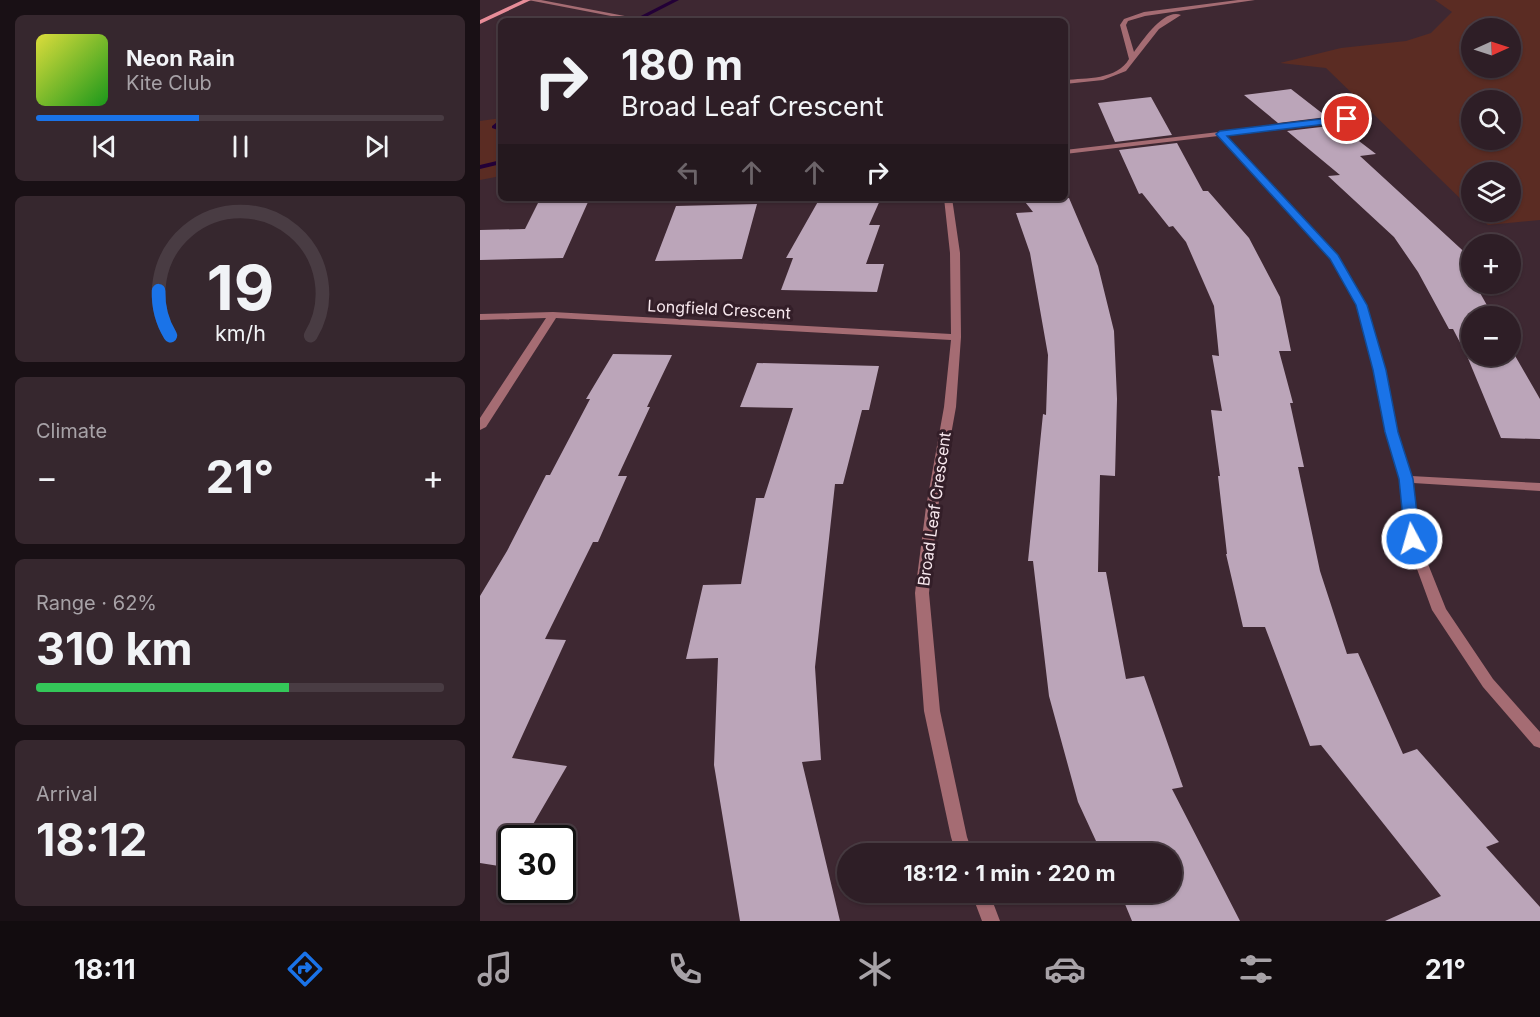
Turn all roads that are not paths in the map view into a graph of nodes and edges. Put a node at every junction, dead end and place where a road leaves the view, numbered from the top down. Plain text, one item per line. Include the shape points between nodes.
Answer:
1 (529, 0) edge
2 (1252, 0) edge
3 (1202, 8) junction
4 (627, 18) edge
5 (480, 22) edge
6 (1132, 59) junction
7 (1068, 82) edge
8 (1347, 119) dead end
9 (1220, 134) junction
10 (1068, 152) edge
11 (948, 201) edge
12 (553, 315) junction
13 (480, 317) edge
14 (956, 337) junction
15 (480, 427) edge
16 (1406, 479) junction
17 (1540, 487) edge
18 (1540, 742) edge
19 (961, 843) edge
20 (984, 903) edge
21 (991, 921) edge

1 - 4 street
1 - 5 main road
2 - 3 street
3 - 6 street via 1165,19
3 - 6 street via 1144,14 1126,20 1123,25
6 - 7 street via 1118,73
8 - 9 street
9 - 10 street
9 - 16 street via 1334,258 1362,305 1380,370 1391,432
11 - 14 street, Broad Leaf Crescent via 955,252
12 - 13 street, Longfield Crescent
12 - 14 street, Longfield Crescent
12 - 15 street
14 - 19 street, Broad Leaf Crescent via 950,407 922,592 932,711
16 - 17 street
16 - 18 street via 1412,539 1440,610 1488,683
20 - 21 street

